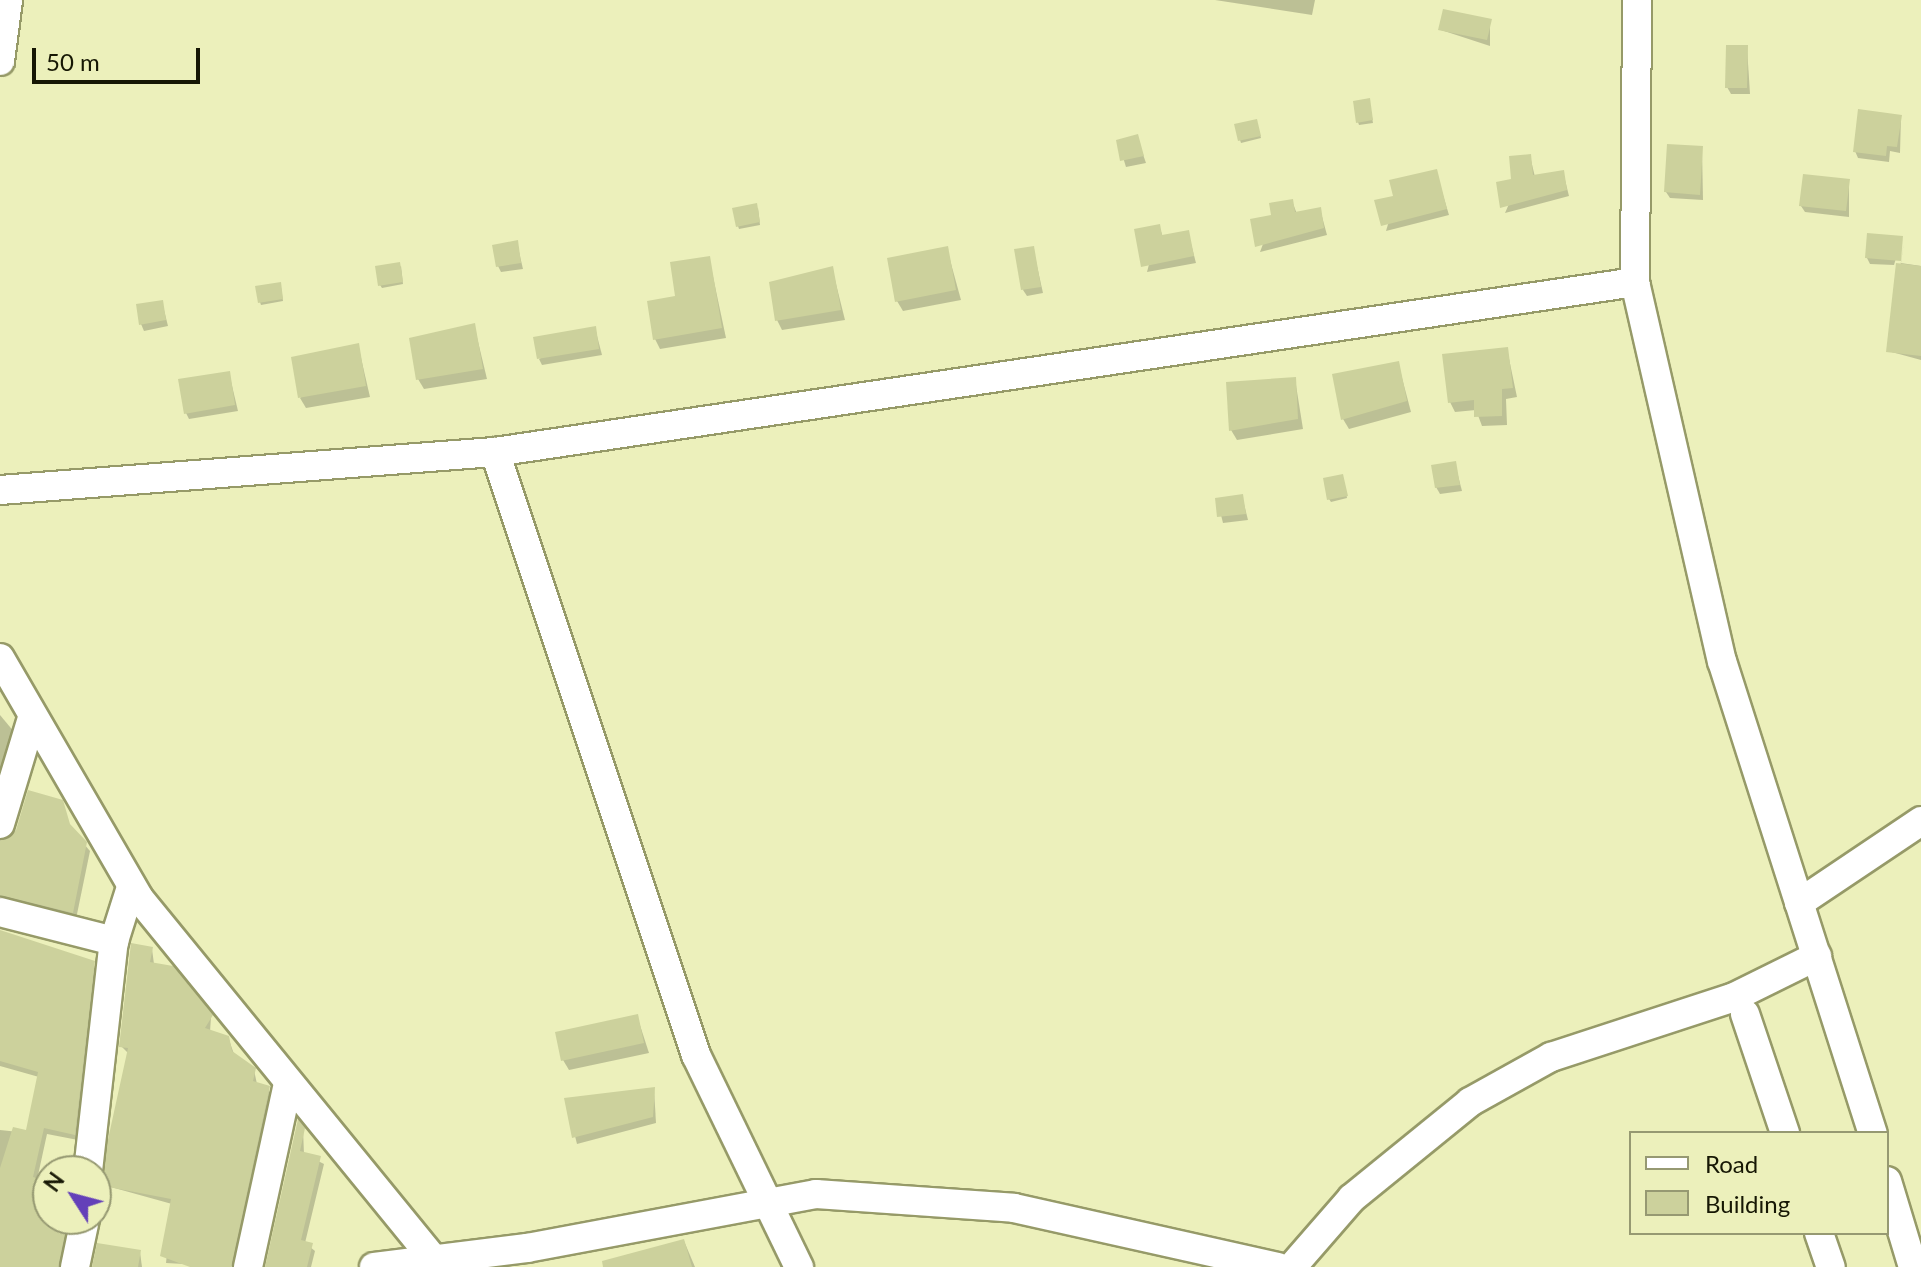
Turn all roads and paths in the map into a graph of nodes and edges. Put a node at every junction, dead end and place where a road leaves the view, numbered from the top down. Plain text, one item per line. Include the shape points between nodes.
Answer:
1 (8, 0) edge
2 (1637, 0) edge
3 (0, 61) edge
4 (1635, 282) junction
5 (495, 452) junction
6 (0, 490) edge
7 (0, 658) edge
8 (32, 718) junction
9 (1921, 821) edge
10 (0, 824) edge
11 (131, 887) junction
12 (1799, 903) junction
13 (0, 912) edge
14 (114, 941) junction
15 (1817, 956) junction
16 (1745, 1014) dead end
17 (288, 1083) junction
18 (1784, 1131) edge
19 (1872, 1131) edge
20 (90, 1155) edge
21 (1889, 1188) edge
22 (767, 1205) junction
23 (82, 1235) edge
24 (1820, 1235) edge
25 (436, 1262) edge
26 (75, 1267) edge
27 (248, 1267) edge
28 (374, 1267) edge
29 (799, 1267) edge
30 (1277, 1267) edge
31 (1292, 1267) edge
32 (1831, 1267) edge
33 (1913, 1267) edge

1 - 3 street
2 - 4 street
4 - 5 street
4 - 12 street via 1722,661
5 - 6 street
5 - 22 street via 696,1055
7 - 8 street
8 - 10 street
8 - 11 street
9 - 12 street
11 - 14 street
11 - 17 street
12 - 15 street
13 - 14 street
14 - 20 street
15 - 19 street
15 - 31 street via 1732,998 1551,1057 1470,1102 1352,1198
16 - 18 street
17 - 25 street
17 - 27 street
21 - 33 street
22 - 25 street
22 - 29 street
22 - 30 street via 816,1194 992,1204
23 - 26 street
24 - 32 street
25 - 28 street

